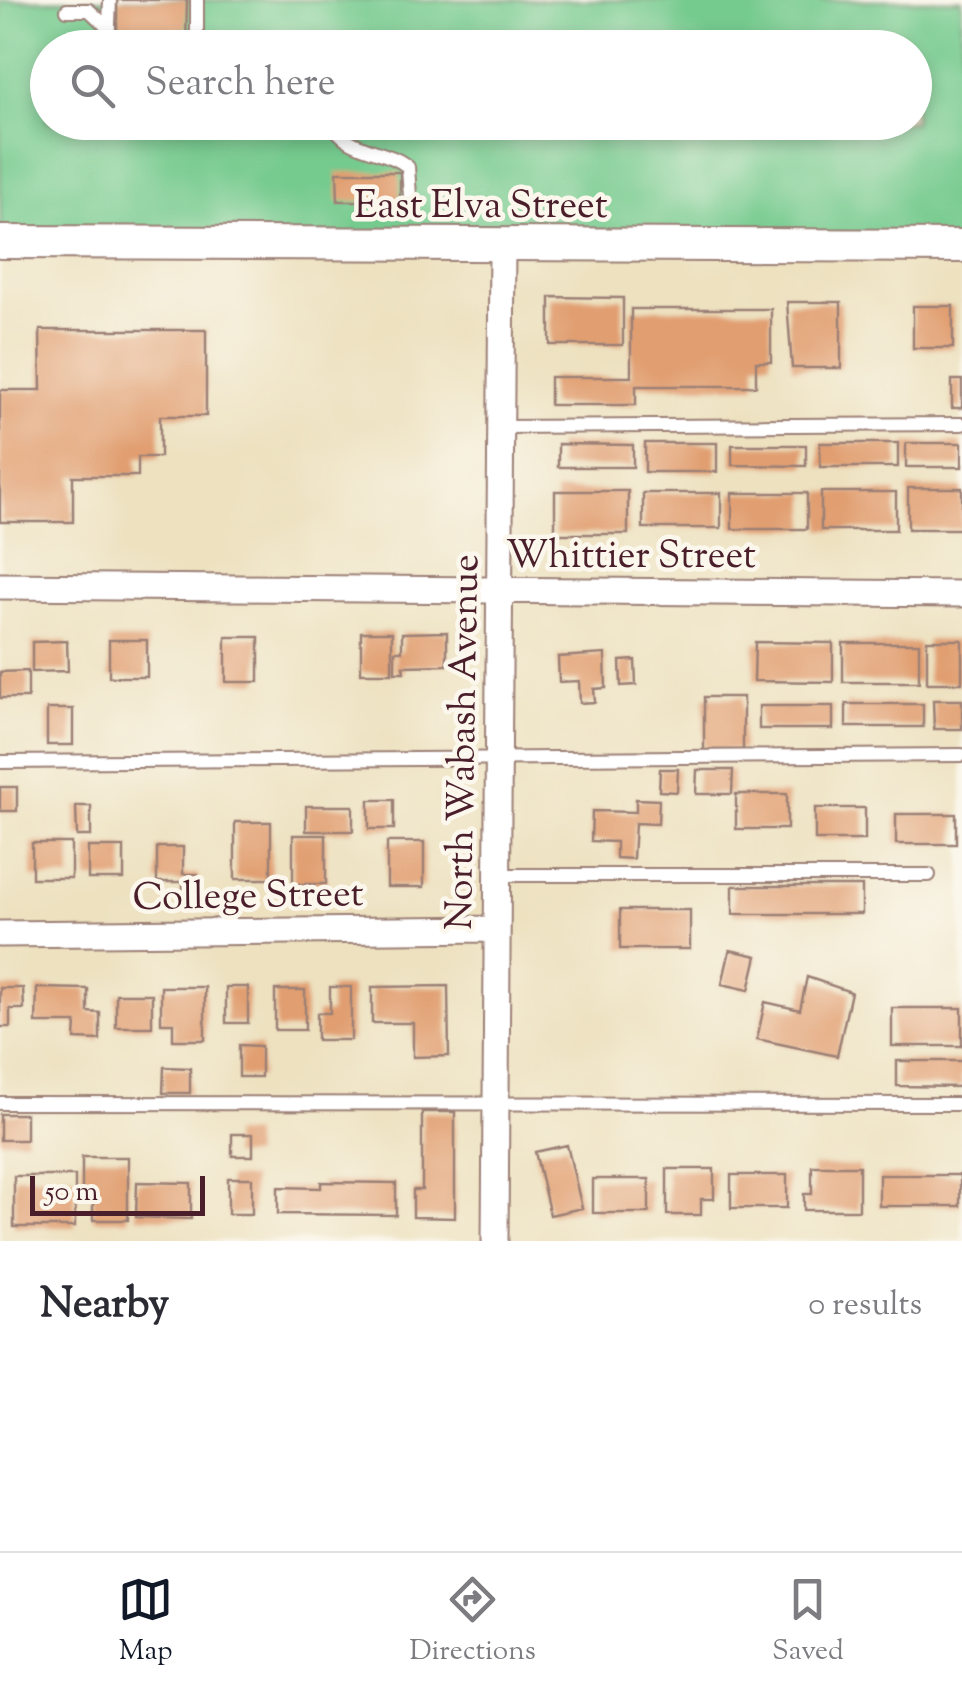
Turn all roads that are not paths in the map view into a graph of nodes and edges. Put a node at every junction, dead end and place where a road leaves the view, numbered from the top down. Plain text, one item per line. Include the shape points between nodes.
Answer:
1 (110, 0) edge
2 (197, 0) edge
3 (67, 10) dead end
4 (106, 26) junction
5 (106, 30) edge
6 (197, 30) edge
7 (347, 140) edge
8 (410, 196) dead end
9 (0, 242) edge
10 (502, 244) junction
11 (962, 246) edge
12 (962, 424) edge
13 (501, 427) junction
14 (0, 586) edge
15 (500, 590) junction
16 (962, 594) edge
17 (962, 756) edge
18 (498, 760) junction
19 (0, 762) edge
20 (496, 875) junction
21 (929, 875) dead end
22 (496, 929) junction
23 (0, 934) edge
24 (0, 1103) edge
25 (496, 1104) junction
26 (962, 1104) edge
27 (495, 1241) edge

1 - 4 lane
2 - 6 lane
3 - 4 lane via 89,10
4 - 5 lane
7 - 8 lane via 408,167
9 - 10 street, East Elva Street
10 - 11 street, East Elva Street
10 - 13 street, North Wabash Avenue
12 - 13 lane
13 - 15 street, North Wabash Avenue
14 - 15 street, Whittier Street
15 - 16 street, Whittier Street
15 - 18 street, North Wabash Avenue
17 - 18 lane
18 - 19 lane
18 - 20 street, North Wabash Avenue
20 - 21 lane
20 - 22 street, North Wabash Avenue
22 - 23 street, College Street
22 - 25 street, North Wabash Avenue
24 - 25 lane
25 - 26 lane
25 - 27 street, North Wabash Avenue

